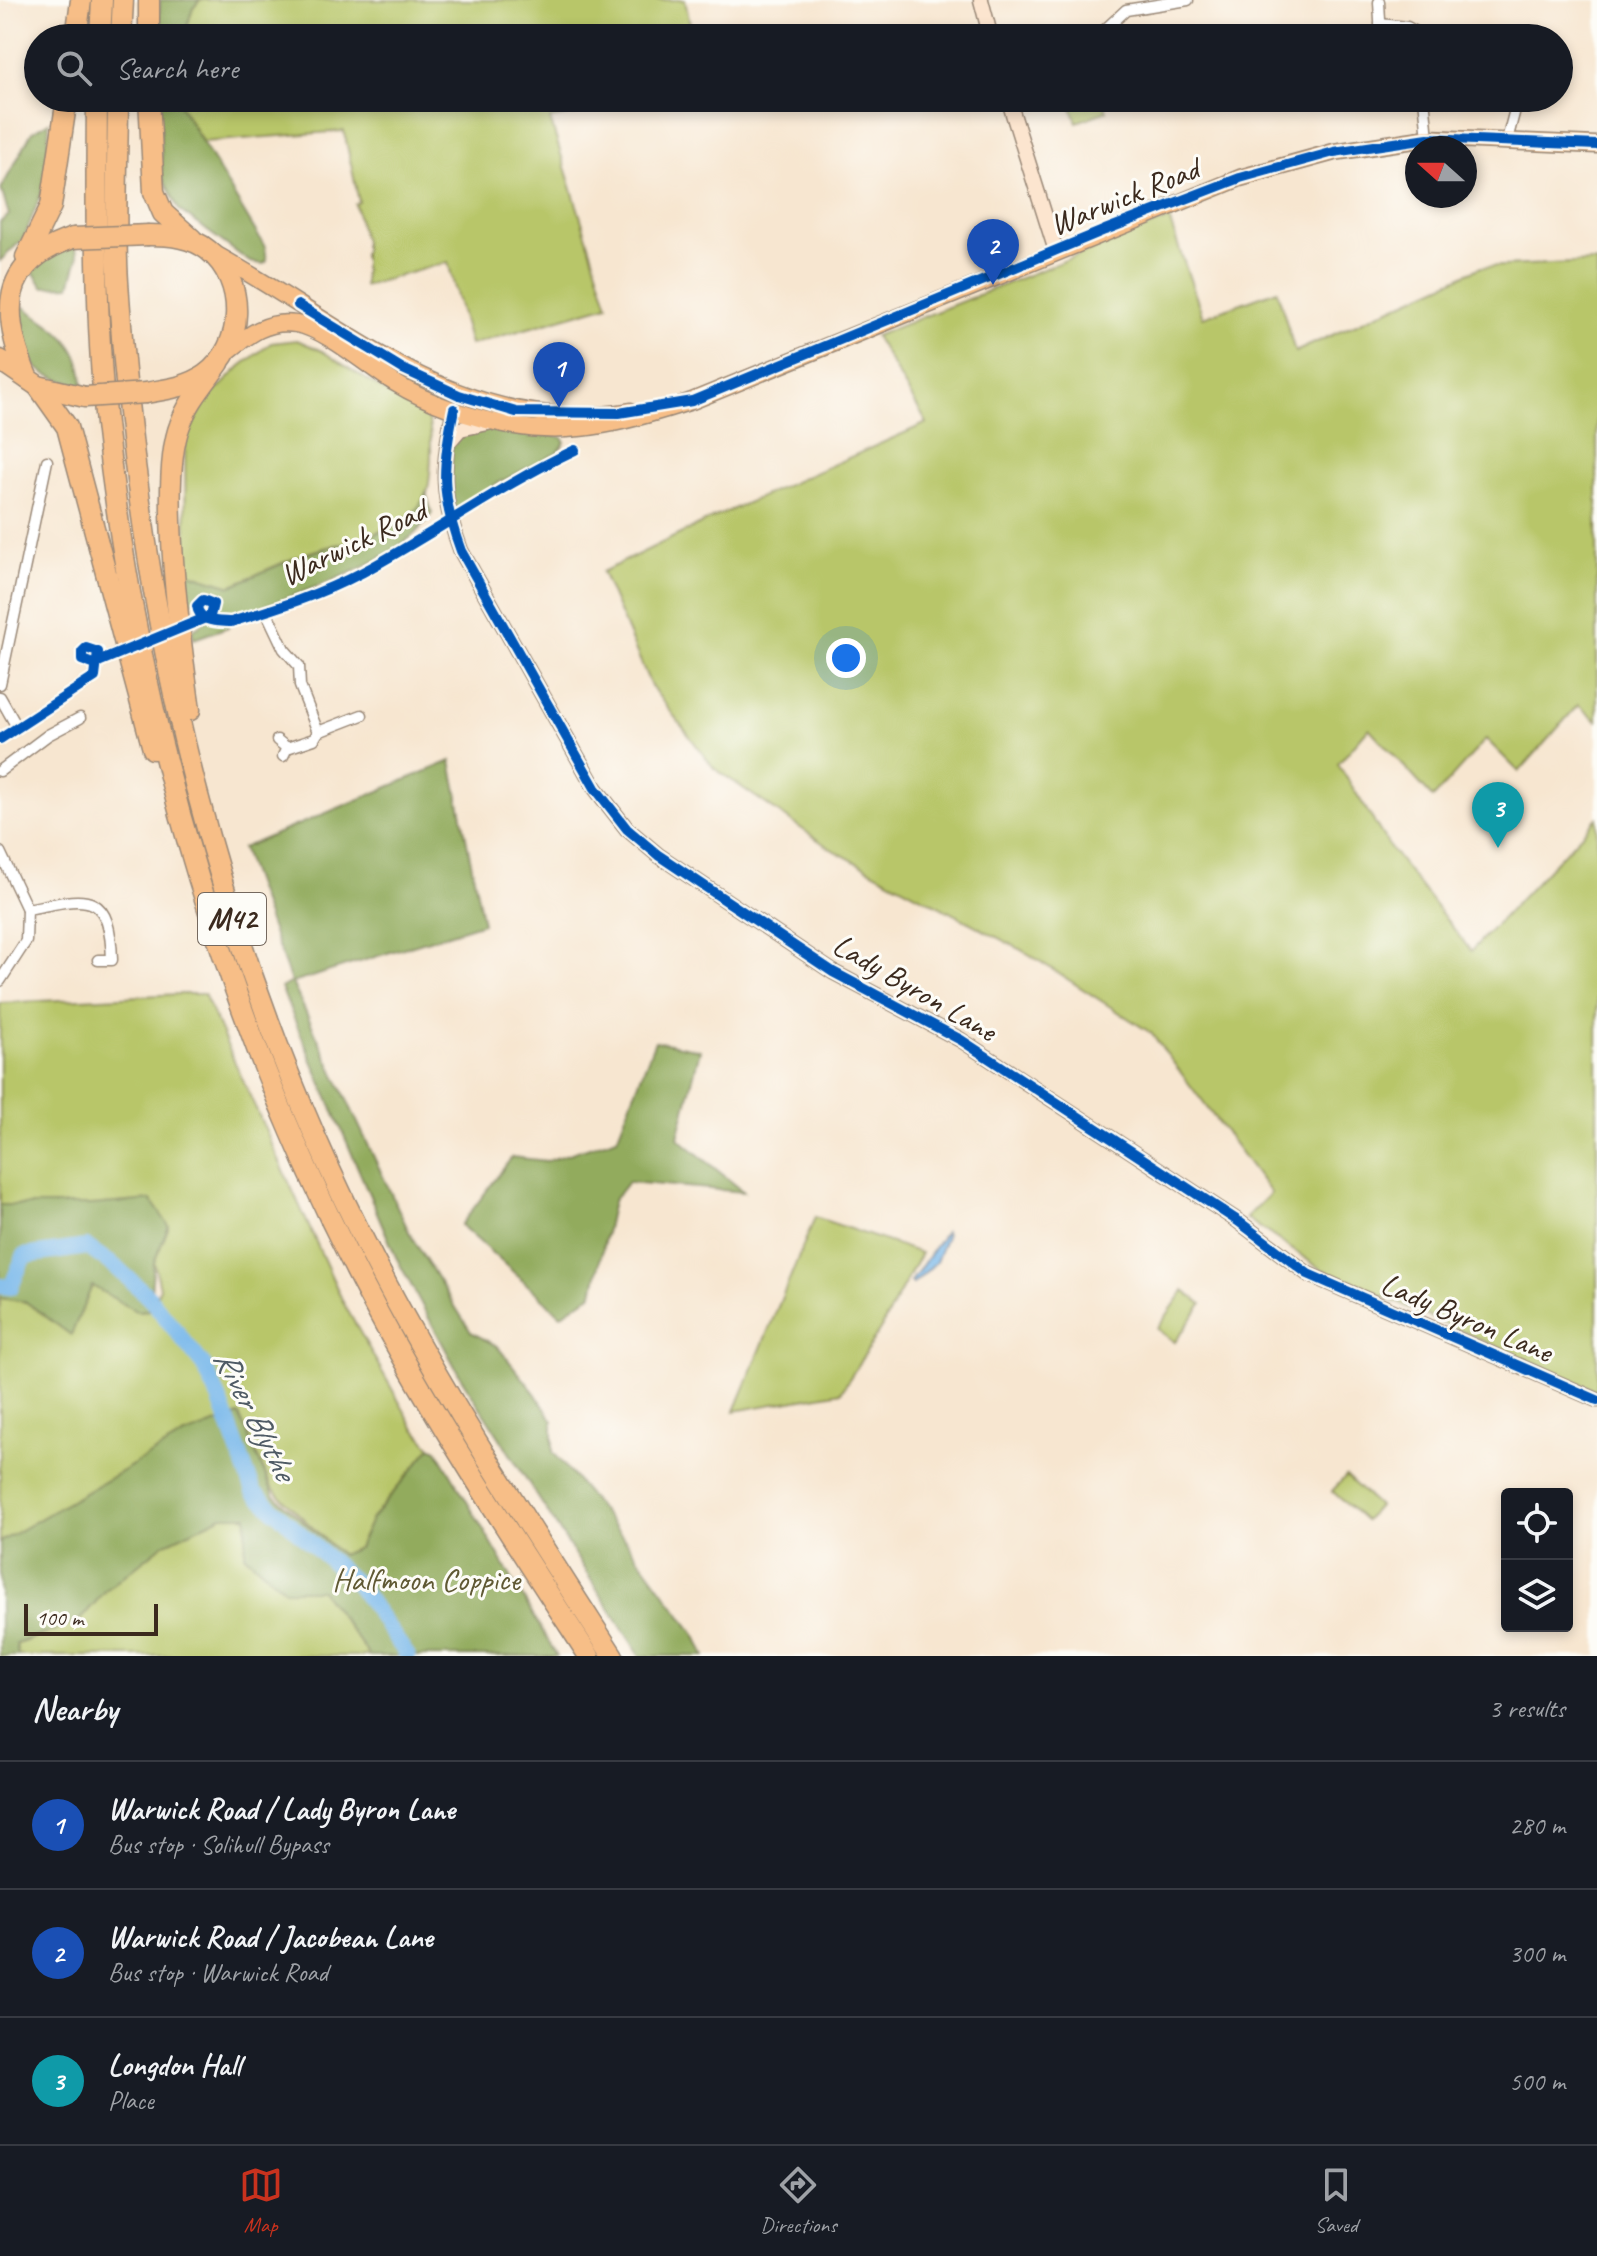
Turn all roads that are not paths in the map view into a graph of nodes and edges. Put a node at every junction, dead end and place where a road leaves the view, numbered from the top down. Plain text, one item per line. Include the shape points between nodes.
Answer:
1 (81, 0) edge
2 (102, 0) edge
3 (123, 0) edge
4 (149, 0) edge
5 (981, 0) edge
6 (1188, 0) edge
7 (1379, 2) dead end
8 (1135, 3) edge
9 (78, 24) edge
10 (101, 24) edge
11 (122, 24) edge
12 (149, 24) edge
13 (987, 24) edge
14 (1111, 24) edge
15 (1380, 24) edge
16 (65, 112) edge
17 (97, 112) edge
18 (118, 112) edge
19 (150, 112) edge
20 (1012, 112) edge
21 (1425, 112) edge
22 (1514, 112) edge
23 (1428, 136) edge
24 (1477, 139) edge
25 (1507, 140) junction
26 (1405, 141) edge
27 (1597, 145) edge
28 (202, 246) junction
29 (1056, 251) junction
30 (12, 273) edge
31 (369, 349) junction
32 (222, 358) junction
33 (0, 360) edge
34 (33, 382) junction
35 (431, 400) junction
36 (692, 401) junction
37 (454, 409) junction
38 (500, 423) junction
39 (446, 447) junction
40 (575, 450) dead end
41 (47, 461) dead end
42 (451, 523) junction
43 (266, 611) junction
44 (231, 622) dead end
45 (95, 677) dead end
46 (0, 684) edge
47 (0, 697) edge
48 (362, 715) dead end
49 (36, 716) junction
50 (80, 718) dead end
51 (17, 727) junction
52 (318, 732) junction
53 (48, 735) junction
54 (0, 739) edge
55 (277, 740) dead end
56 (0, 771) edge
57 (182, 825) junction
58 (0, 852) edge
59 (27, 909) junction
60 (235, 928) junction
61 (98, 960) dead end
62 (0, 981) edge
63 (1597, 1400) edge
64 (589, 1656) edge
65 (613, 1656) edge

1 - 9 highway
2 - 10 highway
3 - 11 highway
4 - 12 highway
5 - 13 street
6 - 8 street
7 - 15 street
8 - 14 street
16 - 30 highway via 51,206
17 - 57 highway, M42 via 96,276 109,450 136,622
18 - 60 highway, M42 via 118,278 144,543 202,818
19 - 28 highway via 154,192 163,213
20 - 29 street
21 - 23 street
22 - 25 street
24 - 25 main road, Warwick Road
25 - 27 main road, Warwick Road
26 - 29 main road, Warwick Road via 1334,152 1240,178
28 - 30 highway, bridge via 149,235 73,238 51,245
28 - 31 main road
28 - 32 highway via 231,284 237,310
29 - 36 main road, Warwick Road
30 - 34 highway via 4,297 5,331 10,349
31 - 36 main road via 459,395 531,413 619,413
31 - 37 main road via 399,373 447,398
32 - 34 highway, bridge via 195,381 146,393 85,397
32 - 35 main road via 264,326 296,324
32 - 60 highway via 179,426 172,490 193,731
33 - 34 highway
34 - 57 highway via 67,427 142,716
35 - 37 main road
35 - 39 street via 445,424
36 - 38 main road via 592,428
37 - 38 main road
37 - 39 street, Lady Byron Lane
38 - 39 street via 460,429
39 - 42 street, Lady Byron Lane via 443,480
40 - 42 street, Warwick Road via 483,499
41 - 46 street
42 - 43 street, Warwick Road via 359,574
42 - 63 street, Lady Byron Lane via 461,551 595,788 627,829 658,855 833,972 961,1040 1238,1221 1308,1274
43 - 44 street, Warwick Road
43 - 52 street via 284,649 299,666 300,686
45 - 49 street
47 - 51 street
48 - 52 street
49 - 51 street
49 - 53 street
50 - 53 street
51 - 54 street
52 - 55 street via 285,752
53 - 56 street
57 - 64 highway, M42 via 261,1055 337,1231 460,1452
58 - 59 street
59 - 61 street via 90,901 111,926 112,960
59 - 62 street via 26,941
60 - 65 highway, M42 via 323,1152 375,1262 473,1437

